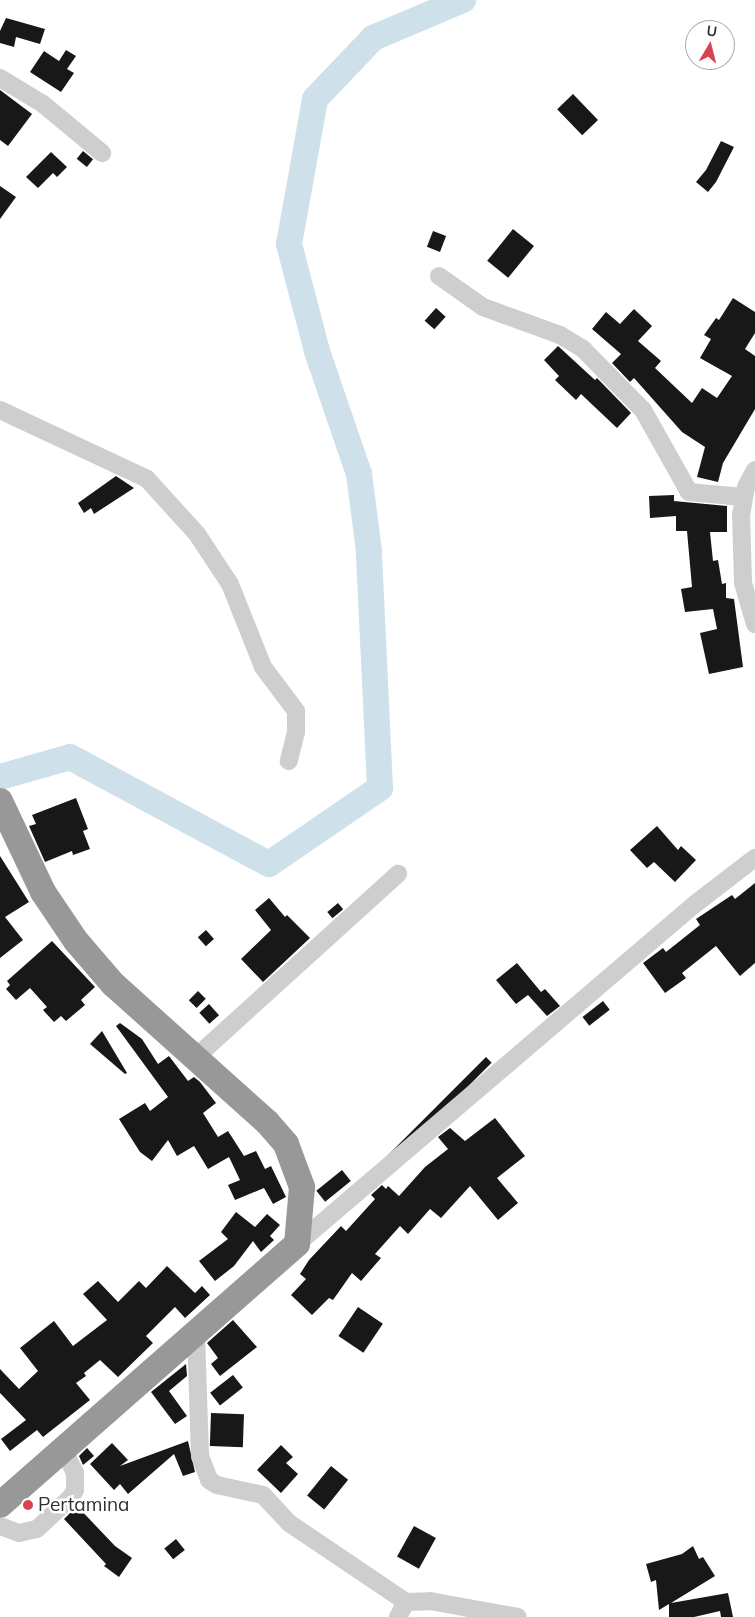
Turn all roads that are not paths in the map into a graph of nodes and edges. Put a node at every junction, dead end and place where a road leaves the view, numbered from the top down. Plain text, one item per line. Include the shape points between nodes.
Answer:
1 (0, 78) edge
2 (102, 153) dead end
3 (439, 276) dead end
4 (0, 410) edge
5 (755, 470) edge
6 (743, 497) junction
7 (755, 624) edge
8 (289, 761) dead end
9 (5, 812) edge
10 (755, 858) edge
11 (398, 874) dead end
12 (196, 1058) junction
13 (297, 1244) junction
14 (196, 1334) junction
15 (64, 1450) junction
16 (0, 1505) edge
17 (0, 1526) edge
18 (402, 1610) edge
19 (518, 1617) edge

1 - 2 street via 43,104
3 - 6 street via 483,308 560,335 584,349 643,410 689,492
4 - 8 street via 146,479 197,534 230,584 263,667 296,710 296,732
5 - 6 street
6 - 7 street via 743,583
9 - 12 highway via 42,892 76,941 113,984
10 - 13 street via 695,904
11 - 12 street
12 - 13 highway via 267,1122 286,1144 302,1187
13 - 14 highway
14 - 15 highway
14 - 18 street via 200,1456 209,1480 217,1485 263,1495 289,1523
15 - 16 highway
15 - 17 street via 75,1473 75,1490 71,1497 36,1529 19,1533
18 - 19 street via 430,1602

